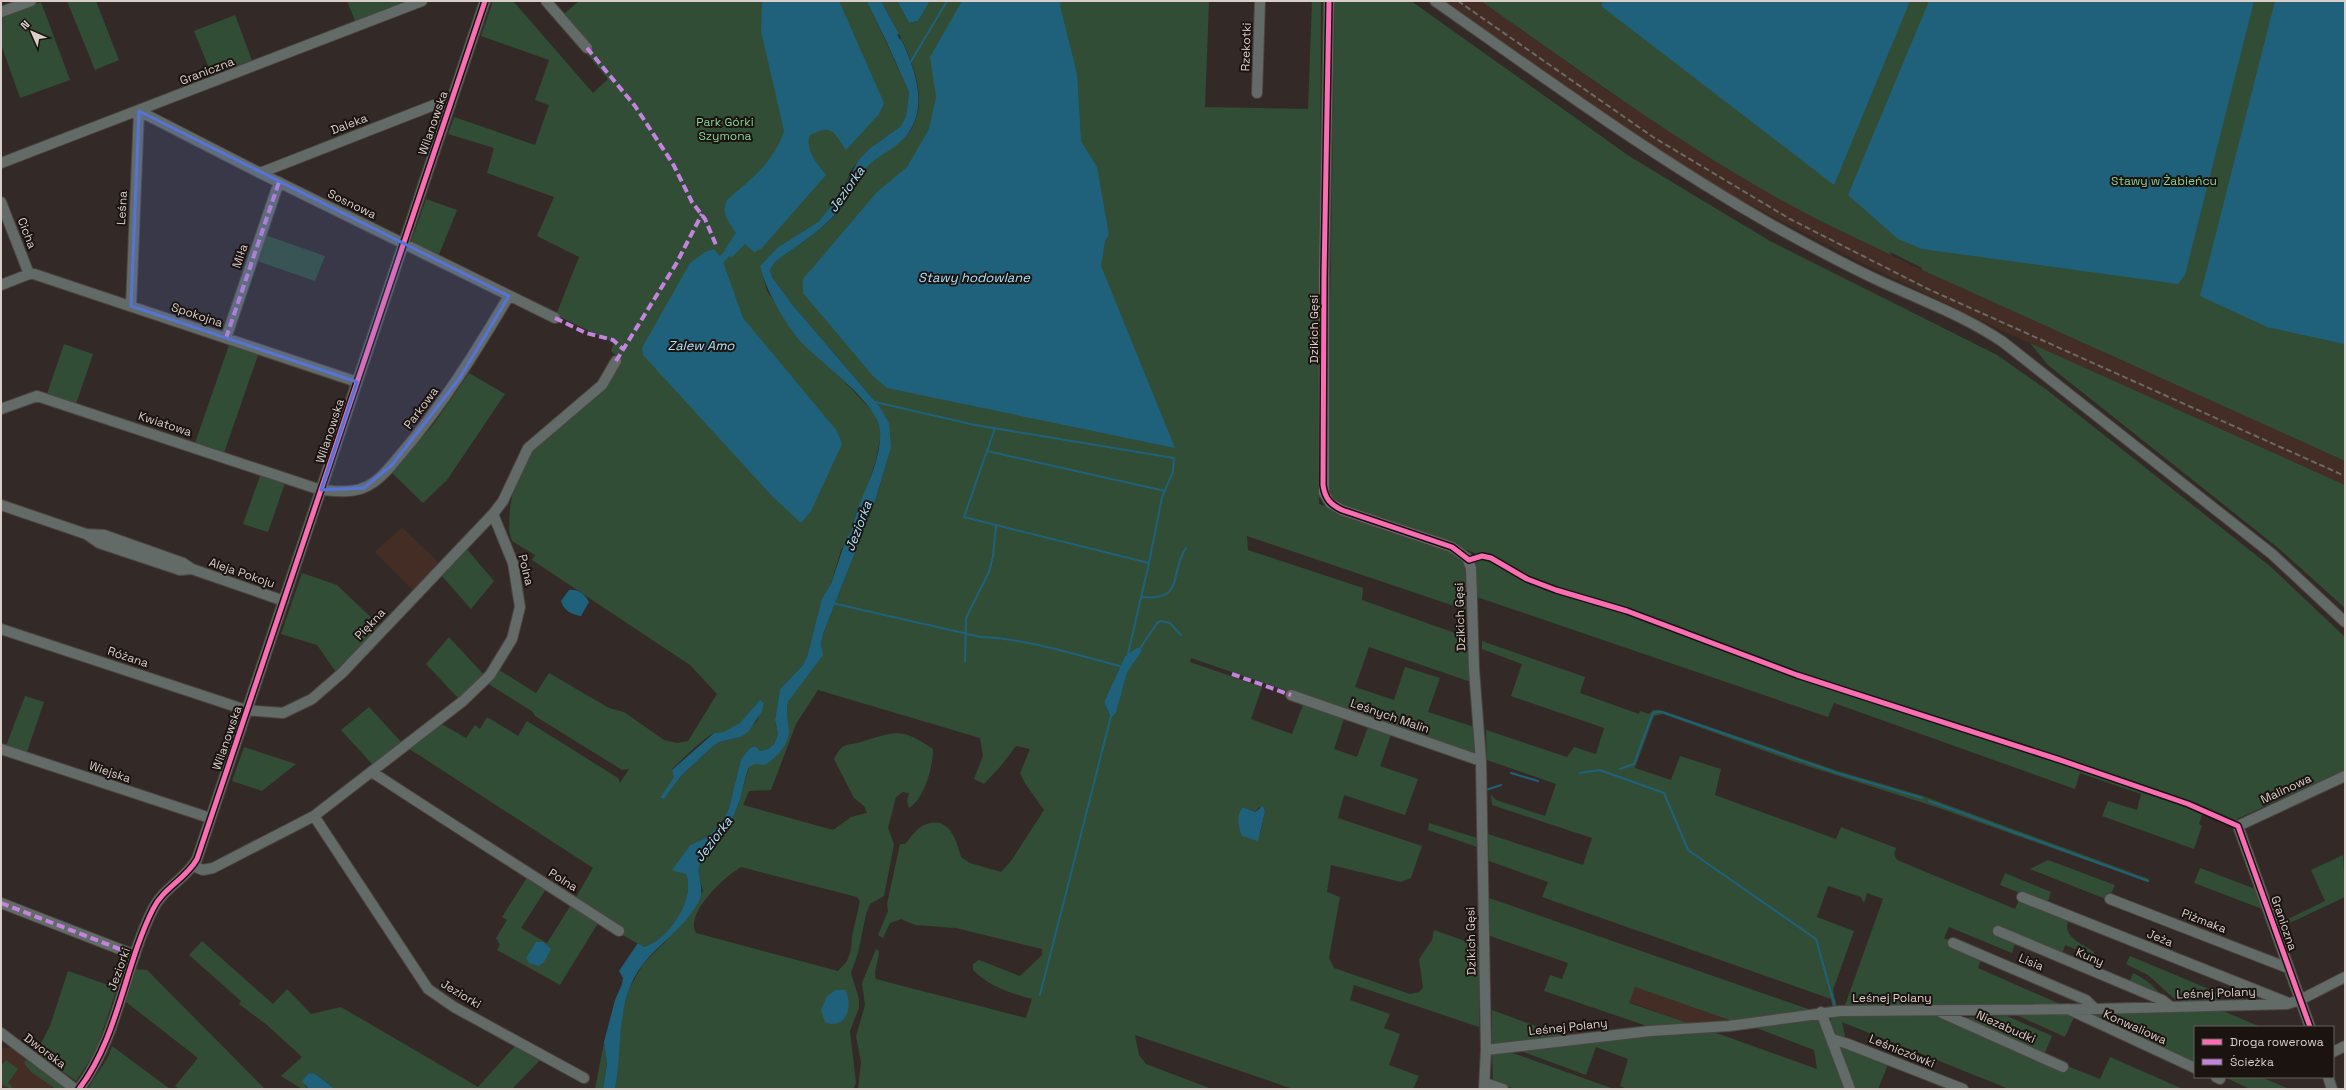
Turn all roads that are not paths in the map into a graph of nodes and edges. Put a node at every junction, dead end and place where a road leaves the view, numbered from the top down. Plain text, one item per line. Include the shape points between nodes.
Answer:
1 (30, 1) edge
2 (422, 1) edge
3 (485, 1) edge
4 (546, 1) edge
5 (1260, 1) edge
6 (1329, 1) edge
7 (1435, 1) edge
8 (1, 12) edge
9 (587, 48) dead end
10 (1257, 93) dead end
11 (449, 107) junction
12 (139, 111) junction
13 (1, 163) edge
14 (260, 173) junction
15 (278, 182) junction
16 (1, 202) edge
17 (404, 244) junction
18 (29, 274) junction
19 (1, 285) edge
20 (509, 296) junction
21 (131, 306) junction
22 (555, 318) dead end
23 (226, 338) junction
24 (616, 361) dead end
25 (357, 382) junction
26 (1, 408) edge
27 (321, 490) junction
28 (1, 505) edge
29 (492, 514) junction
30 (284, 601) junction
31 (2345, 622) edge
32 (1, 628) edge
33 (1291, 695) dead end
34 (246, 710) junction
35 (1, 749) edge
36 (1481, 761) junction
37 (372, 772) junction
38 (2345, 776) edge
39 (314, 816) junction
40 (210, 818) junction
41 (2238, 826) joint
42 (193, 866) junction
43 (2022, 897) dead end
44 (2110, 899) dead end
45 (1, 903) edge
46 (620, 931) dead end
47 (1998, 931) dead end
48 (1953, 943) dead end
49 (135, 955) junction
50 (2288, 968) junction
51 (2345, 977) edge
52 (2300, 1000) junction
53 (2287, 1004) junction
54 (2171, 1007) junction
55 (2066, 1008) junction
56 (2095, 1009) junction
57 (1939, 1011) junction
58 (1821, 1012) junction
59 (2310, 1026) edge
60 (1, 1033) edge
61 (1832, 1040) junction
62 (2345, 1046) edge
63 (1486, 1050) junction
64 (2334, 1052) edge
65 (2063, 1067) dead end
66 (2194, 1068) edge
67 (584, 1078) dead end
68 (2328, 1078) edge
69 (1484, 1086) edge
70 (75, 1089) edge
71 (79, 1089) edge
72 (1503, 1089) edge
73 (1850, 1089) edge
74 (1963, 1089) edge
75 (2332, 1089) edge

1 - 8 street
2 - 12 street, Graniczna
3 - 11 street, Wilanowska
4 - 9 street
5 - 10 street, Rzekotki
6 - 36 street, Dzikich Gęsi via 1324,277 1324,493 1330,503 1342,510 1452,547 1469,560
7 - 31 street via 1622,133 1688,176 1868,276 1980,326 2272,554
11 - 14 street, Daleka via 434,105
11 - 17 street, Wilanowska
12 - 13 street, Graniczna
12 - 14 street, Sosnowa
12 - 21 street, Leśna
14 - 15 street, Sosnowa
15 - 17 street, Sosnowa
15 - 23 street, Miła
16 - 18 street, Cicha
17 - 20 street, Sosnowa
17 - 25 street, Wilanowska
18 - 19 street
18 - 21 street, Spokojna
20 - 22 street, Sosnowa
20 - 27 street, Parkowa via 460,378 427,424 392,465 364,488
21 - 23 street, Spokojna
23 - 25 street, Spokojna
24 - 29 street via 602,385 528,448 503,500
25 - 27 street, Wilanowska
26 - 27 street, Kwiatowa via 33,396 42,397
27 - 30 street, Wilanowska
28 - 30 street, Aleja Pokoju via 86,534 104,535 136,550 183,563 192,569
29 - 34 street, Piękna via 342,673 312,699 283,713
29 - 37 street, Polna via 513,563 516,579 520,607 512,639 483,683
30 - 34 street, Wilanowska
32 - 34 street, Różana
33 - 36 street, Leśnych Malin
34 - 40 street, Wilanowska
35 - 40 street, Wiejska
36 - 63 street, Dzikich Gęsi
37 - 39 street, Polna
37 - 46 street, Polna
38 - 41 street, Malinowa
39 - 42 street via 213,868 203,870
39 - 67 street, Jeziorki via 428,990 454,1007
40 - 42 street, Wilanowska
41 - 50 street, Graniczna
42 - 49 street, Jeziorki via 158,900
43 - 53 street, Jeża
44 - 50 street, Piżmaka
45 - 49 street
47 - 54 street, Kuny via 2162,1000
48 - 56 street, Lisia via 2086,1000
49 - 71 street, Jeziorki via 103,1049
50 - 52 street, Graniczna
51 - 52 street, Leśnej Polany
52 - 53 street, Leśnej Polany
52 - 59 street, Graniczna
53 - 54 street, Leśnej Polany
54 - 56 street, Leśnej Polany
55 - 56 street, Leśnej Polany
55 - 57 street, Leśnej Polany
55 - 66 street, Konwaliowa
57 - 58 street, Leśnej Polany
57 - 65 street, Niezabudki
58 - 61 street
58 - 63 street, Leśnej Polany via 1757,1023 1650,1031
60 - 70 street, Dworska
61 - 73 street
61 - 74 street, Leśniczówki
62 - 64 street
63 - 69 street, Dzikich Gęsi
68 - 75 street
69 - 72 street

